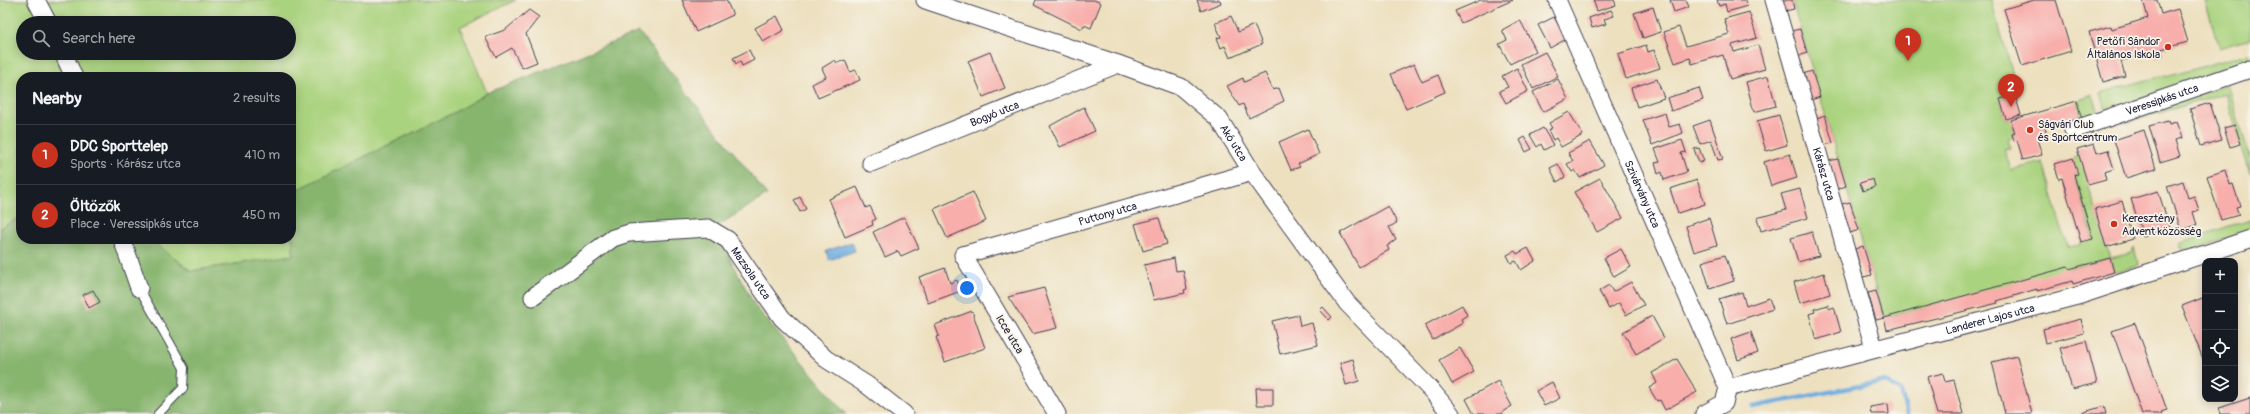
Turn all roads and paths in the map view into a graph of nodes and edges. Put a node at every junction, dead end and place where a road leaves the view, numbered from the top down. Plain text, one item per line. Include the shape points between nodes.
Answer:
1 (36, 0) edge
2 (925, 0) edge
3 (1556, 0) edge
4 (1774, 0) edge
5 (44, 16) edge
6 (66, 60) edge
7 (1118, 64) junction
8 (2250, 69) edge
9 (72, 72) edge
10 (2073, 130) dead end
11 (871, 163) dead end
12 (1252, 172) junction
13 (2250, 239) edge
14 (124, 244) edge
15 (963, 255) joint
16 (139, 288) joint
17 (533, 297) dead end
18 (1874, 348) junction
19 (1728, 402) edge
20 (158, 414) edge
21 (904, 414) edge
22 (1057, 414) edge
23 (1451, 414) edge
24 (1704, 414) edge

1 - 5 street
2 - 7 street, Akó utca
3 - 19 street, Szivárvány utca
4 - 18 street, Kárász utca
6 - 9 street
7 - 11 street, Bogyó utca
7 - 12 street, Akó utca via 1181,87 1219,119
8 - 10 street, Veressipkás utca
12 - 15 street, Puttony utca
12 - 23 street, Akó utca via 1347,303 1432,390
13 - 18 street, Landerer Lajos utca via 2081,295
14 - 16 street
15 - 22 street, Icce utca
16 - 20 lane via 184,368 183,388
17 - 21 street, Mazsola utca via 613,238 629,233 708,228 728,240 782,318 826,359 867,385
18 - 19 street, Landerer Lajos utca
19 - 24 street, Landerer Lajos utca

